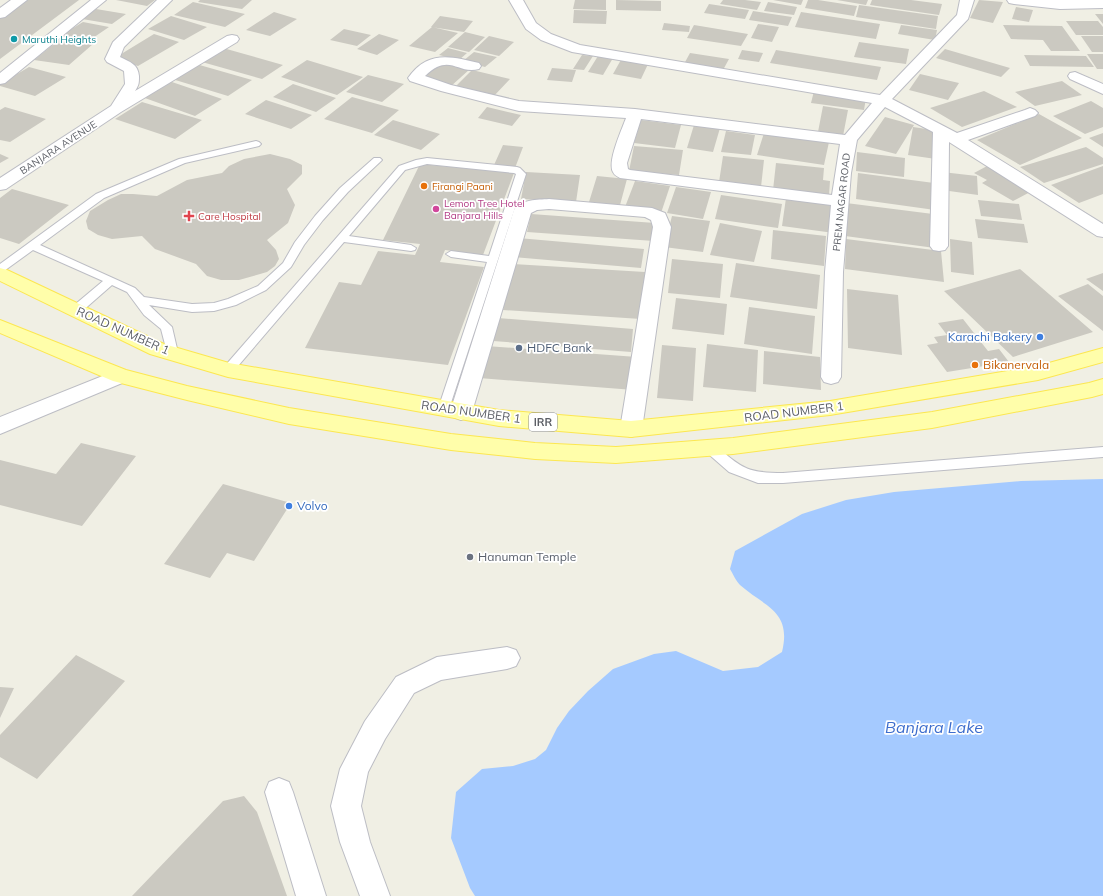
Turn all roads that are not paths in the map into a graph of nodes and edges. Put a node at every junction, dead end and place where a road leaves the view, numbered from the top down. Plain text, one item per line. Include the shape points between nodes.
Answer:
1 (20, 0) edge
2 (99, 0) edge
3 (165, 0) edge
4 (516, 0) edge
5 (967, 0) edge
6 (1014, 0) edge
7 (1103, 4) edge
8 (0, 14) edge
9 (232, 39) dead end
10 (474, 66) dead end
11 (1075, 76) dead end
12 (0, 80) edge
13 (1103, 90) edge
14 (884, 100) junction
15 (116, 109) junction
16 (1030, 113) dead end
17 (635, 114) junction
18 (941, 130) junction
19 (955, 139) junction
20 (849, 140) junction
21 (256, 144) dead end
22 (377, 160) dead end
23 (0, 185) edge
24 (840, 201) junction
25 (1103, 232) edge
26 (342, 238) junction
27 (32, 246) junction
28 (939, 246) dead end
29 (411, 248) dead end
30 (451, 254) dead end
31 (493, 260) junction
32 (0, 270) edge
33 (0, 274) edge
34 (110, 281) junction
35 (140, 300) junction
36 (76, 310) junction
37 (0, 326) edge
38 (172, 353) junction
39 (1103, 355) edge
40 (228, 370) junction
41 (120, 376) junction
42 (831, 377) dead end
43 (1103, 386) edge
44 (453, 411) junction
45 (0, 426) edge
46 (631, 429) junction
47 (710, 448) junction
48 (1103, 452) edge
49 (507, 658) dead end
50 (279, 792) dead end
51 (310, 896) edge
52 (375, 896) edge

1 - 8 street
2 - 12 street
3 - 15 street via 118,45 112,59 131,69 132,84
4 - 14 street via 531,26 546,37 577,49
5 - 14 street, PREM NAGAR ROAD via 963,16
6 - 7 street via 1060,5
9 - 15 street, BANJARA AVENUE
10 - 17 street via 442,59 415,78 519,106
11 - 13 street
14 - 18 street
14 - 20 street, PREM NAGAR ROAD
15 - 23 street, BANJARA AVENUE
16 - 19 street
17 - 20 street
17 - 24 street via 619,163 620,171 626,174
18 - 19 street
18 - 28 street
19 - 25 street
20 - 24 street, PREM NAGAR ROAD
21 - 27 lane via 182,161 100,196
22 - 35 lane via 339,196 315,223 287,265 262,288 214,307 192,308
24 - 42 street, PREM NAGAR ROAD via 834,272
26 - 29 lane
26 - 31 lane via 402,168 414,163 427,161 517,170 521,174
26 - 40 lane
27 - 32 lane
27 - 34 lane
30 - 31 lane
31 - 44 lane
33 - 36 main road, ROAD NUMBER 1 / IRR
34 - 35 lane via 131,290
34 - 36 lane
35 - 38 lane via 148,312 166,328
36 - 38 main road, ROAD NUMBER 1 / IRR
37 - 41 main road, ROAD NUMBER 1
38 - 40 main road, ROAD NUMBER 1 / IRR
39 - 46 main road, ROAD NUMBER 1 / IRR via 1038,374 830,408
40 - 44 main road, ROAD NUMBER 1 / IRR
41 - 45 street
41 - 47 main road, ROAD NUMBER 1 via 289,416 451,442 535,451 616,455
43 - 47 main road, ROAD NUMBER 1 via 932,420
44 - 46 main road, ROAD NUMBER 1 / IRR via 500,418
44 - 46 street via 523,210 533,205 550,204 645,212 656,214 661,219 662,227
47 - 48 lane via 734,469 758,478
49 - 52 street via 437,669 405,685 374,730 354,769 346,806 355,842
50 - 51 street

